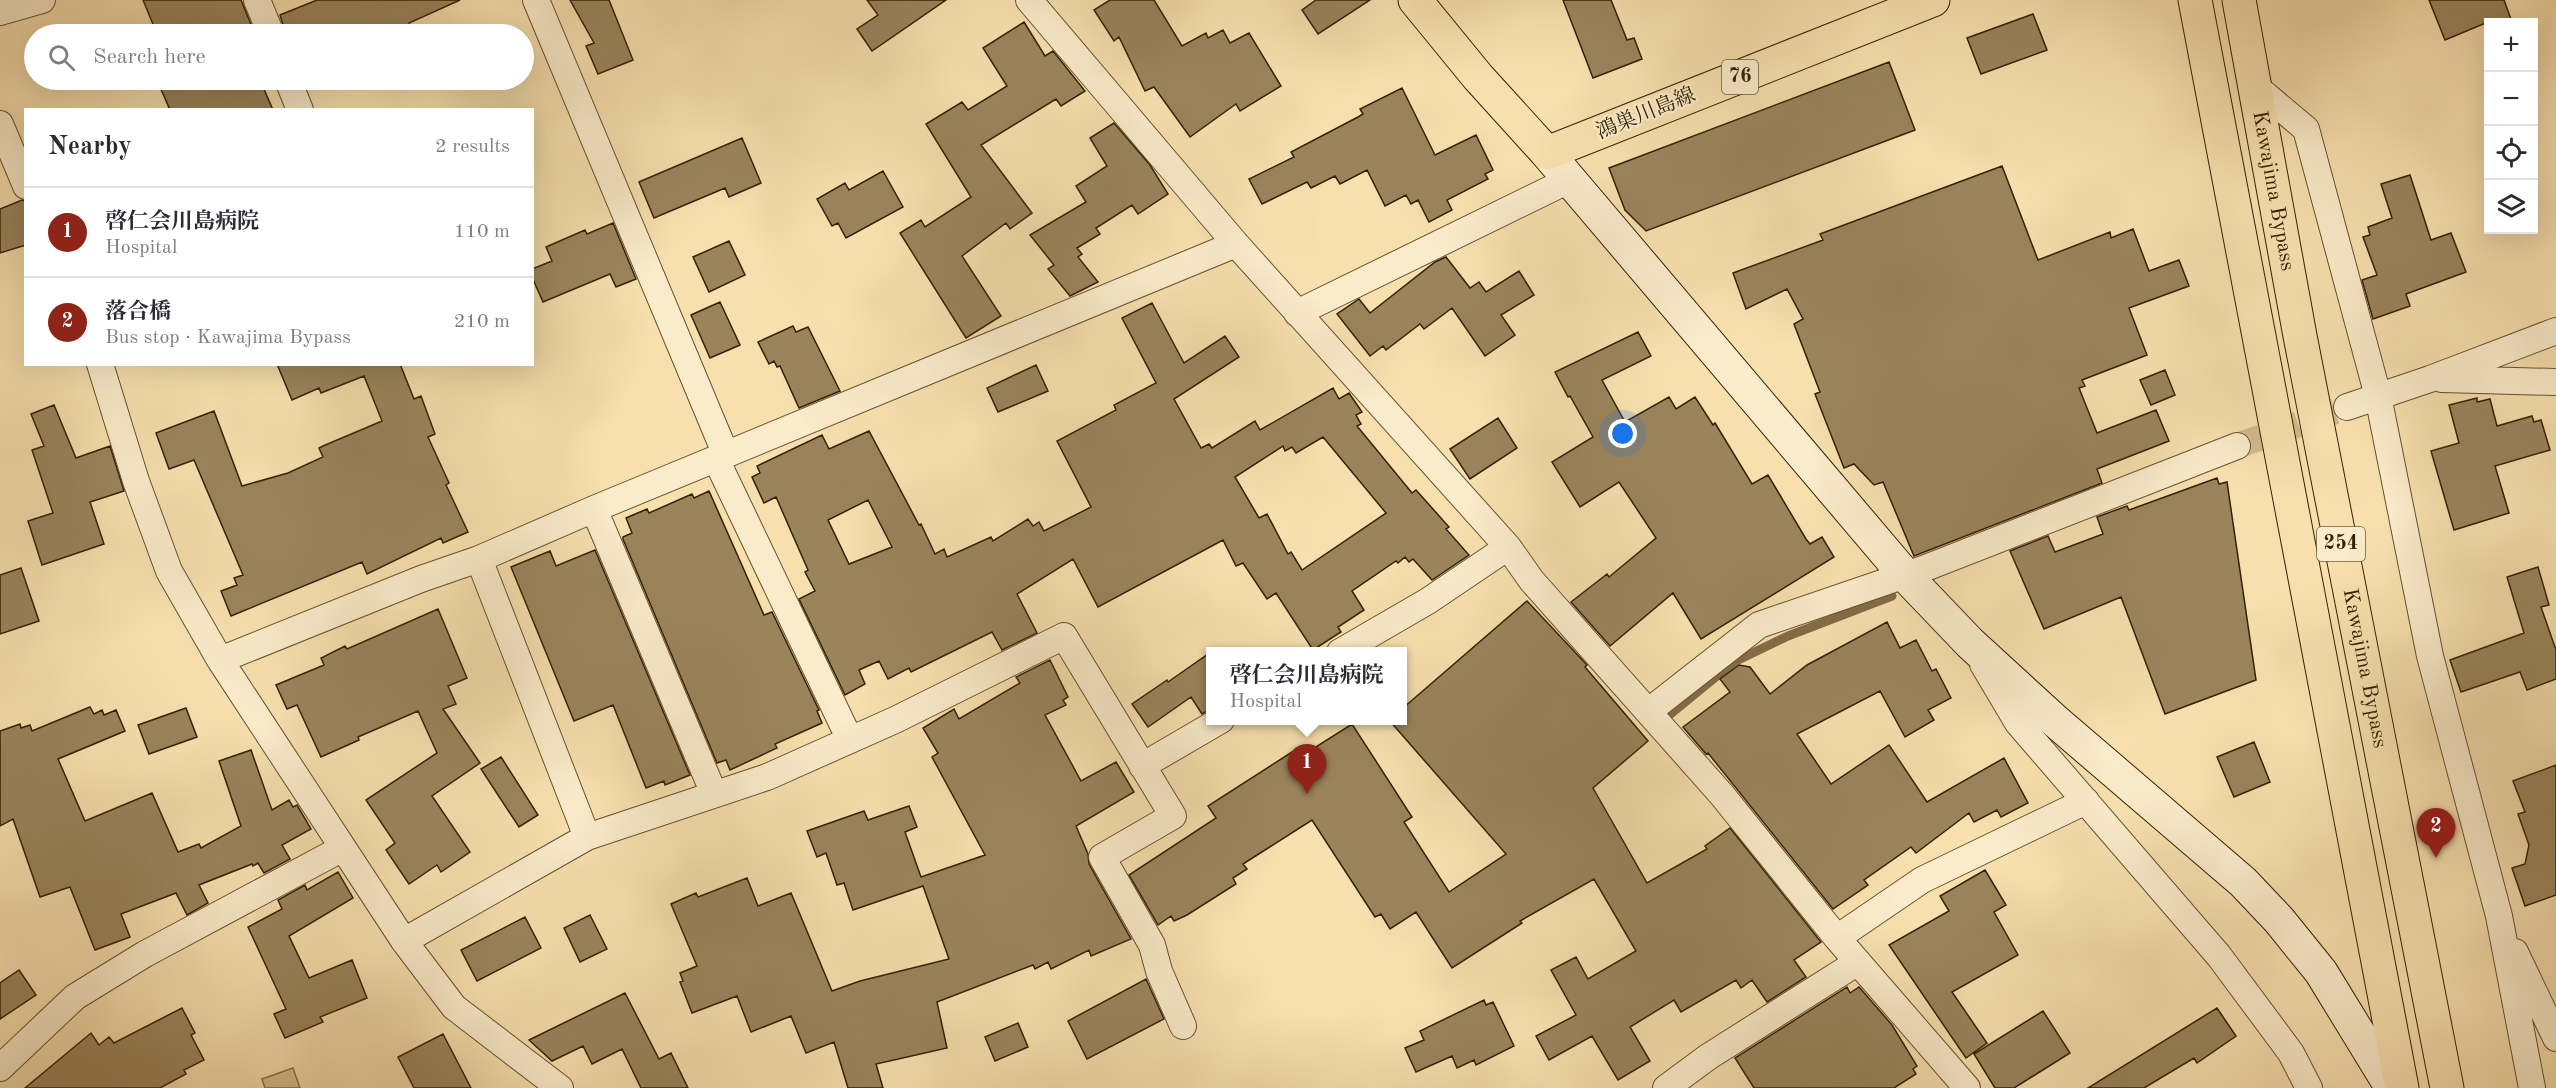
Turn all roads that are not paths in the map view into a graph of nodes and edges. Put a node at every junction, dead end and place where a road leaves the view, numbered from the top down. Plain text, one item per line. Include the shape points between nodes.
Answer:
1 (42, 0) edge
2 (257, 0) edge
3 (536, 0) edge
4 (1029, 0) edge
5 (1415, 0) edge
6 (1933, 0) edge
7 (2194, 0) edge
8 (2240, 0) edge
9 (0, 12) edge
10 (267, 24) edge
11 (2256, 87) junction
12 (292, 90) edge
13 (299, 108) edge
14 (0, 124) edge
15 (1547, 153) junction
16 (1569, 180) junction
17 (24, 181) edge
18 (1236, 244) junction
19 (1297, 313) junction
20 (2556, 331) edge
21 (101, 366) edge
22 (2430, 379) junction
23 (2556, 382) edge
24 (2378, 396) junction
25 (2347, 407) tunnel mouth
26 (2237, 446) tunnel mouth
27 (721, 457) junction
28 (594, 509) junction
29 (1508, 548) junction
30 (479, 559) junction
31 (1904, 574) junction
32 (1970, 642) junction
33 (1347, 647) edge
34 (220, 660) junction
35 (1649, 711) junction
36 (1213, 725) edge
37 (850, 740) junction
38 (1143, 766) junction
39 (714, 794) junction
40 (2086, 801) junction
41 (587, 837) junction
42 (343, 848) junction
43 (2499, 916) junction
44 (1837, 938) junction
45 (404, 941) junction
46 (1858, 962) junction
47 (1183, 1026) dead end
48 (2556, 1038) edge
49 (0, 1068) edge
50 (560, 1088) edge
51 (1666, 1088) edge
52 (1967, 1088) edge
53 (2309, 1088) edge
54 (2392, 1088) edge
55 (2402, 1088) edge
56 (2448, 1088) edge
57 (2532, 1088) edge

1 - 9 street
2 - 10 street
3 - 27 street
4 - 18 street
5 - 15 main road
6 - 15 main road, 鴻巣川島線 / 76
7 - 55 main road, Kawajima Bypass / 254
8 - 11 main road, Kawajima Bypass / 254
11 - 24 street via 2306,129
11 - 56 main road, Kawajima Bypass / 254 via 2305,359
12 - 13 street
14 - 17 street
15 - 16 street
16 - 19 street
16 - 31 street
18 - 19 street
18 - 27 street
19 - 29 street
20 - 22 street
21 - 34 street via 136,482 169,571
22 - 23 street
22 - 24 street
24 - 25 street
24 - 43 street via 2430,656
26 - 31 street
27 - 28 street
27 - 37 street
28 - 30 street
28 - 39 street
29 - 33 street via 1428,601
29 - 35 street via 1532,581
30 - 34 street
30 - 41 street
31 - 32 street
31 - 35 street via 1759,625
32 - 40 street via 2018,723
32 - 54 street via 2053,719 2243,882 2272,912 2321,972
34 - 42 street
35 - 44 street
36 - 38 street
37 - 38 street via 1064,636
37 - 39 street via 766,777
38 - 47 street via 1173,816 1102,857 1152,945 1158,972
39 - 41 street
40 - 44 street via 1922,880
40 - 53 street via 2219,956 2291,1053
41 - 45 street
42 - 45 street
42 - 49 street via 145,954 75,997
43 - 48 street
43 - 57 street
44 - 46 street
45 - 50 street via 454,1007
46 - 51 street
46 - 52 street

